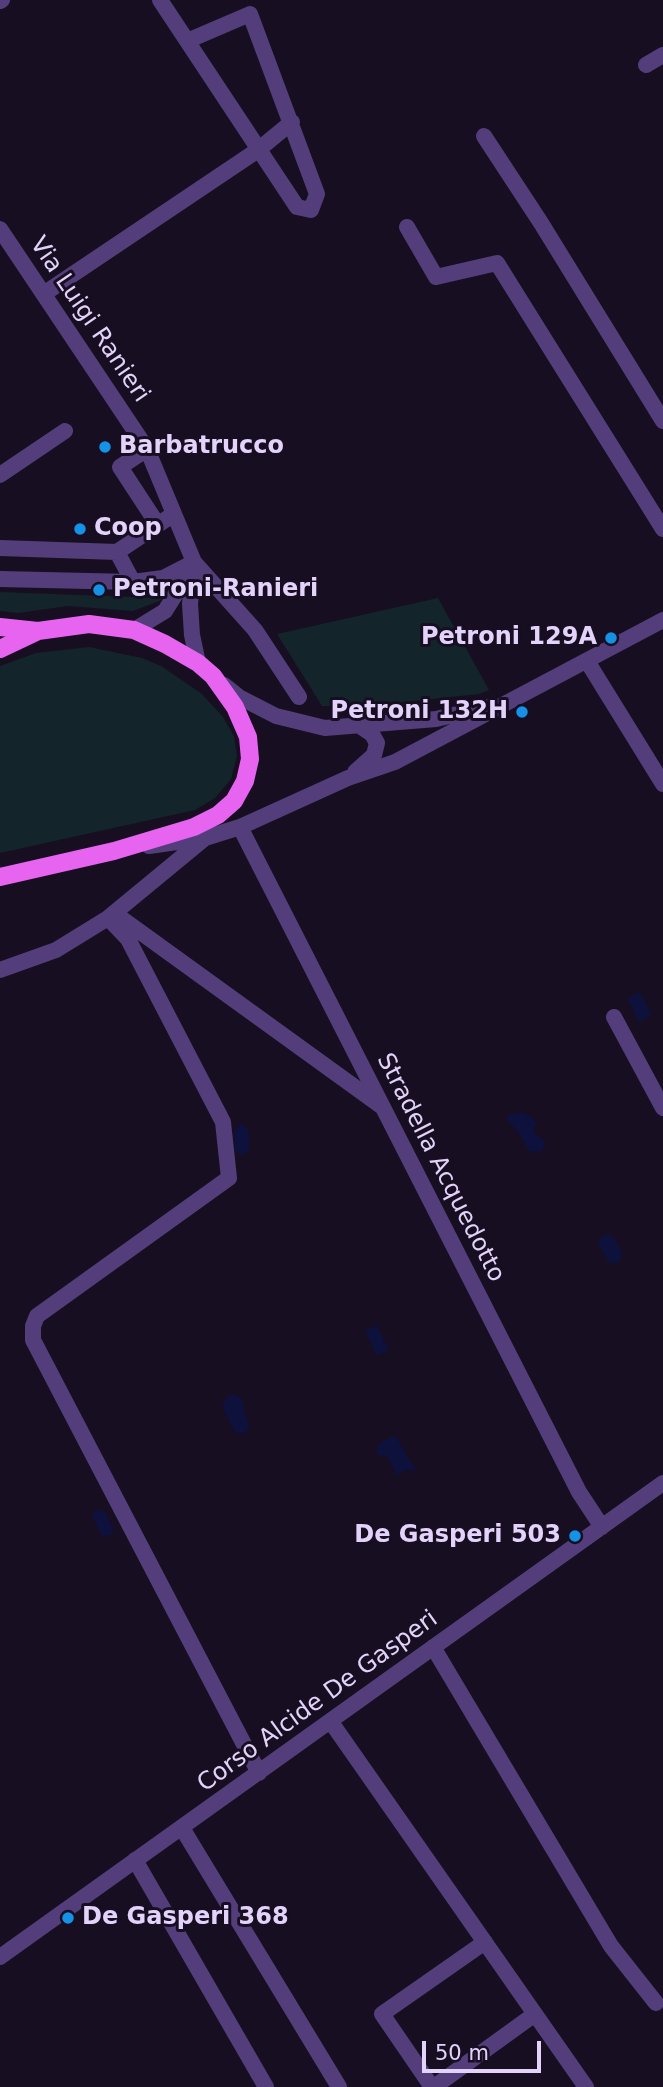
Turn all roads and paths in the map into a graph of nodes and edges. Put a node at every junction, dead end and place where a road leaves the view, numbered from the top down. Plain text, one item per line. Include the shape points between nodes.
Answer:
1 (160, 0) edge
2 (187, 41) junction
3 (663, 55) edge
4 (646, 65) dead end
5 (292, 122) junction
6 (484, 136) dead end
7 (258, 150) junction
8 (407, 227) dead end
9 (0, 229) edge
10 (45, 293) junction
11 (663, 421) edge
12 (65, 431) dead end
13 (147, 449) junction
14 (0, 475) edge
15 (174, 514) junction
16 (158, 525) junction
17 (663, 529) edge
18 (0, 548) edge
19 (117, 552) junction
20 (194, 562) junction
21 (0, 579) edge
22 (133, 582) junction
23 (663, 620) edge
24 (0, 627) edge
25 (134, 630) junction
26 (38, 631) junction
27 (0, 649) edge
28 (587, 660) junction
29 (198, 663) junction
30 (213, 676) junction
31 (299, 697) dead end
32 (509, 702) junction
33 (360, 726) junction
34 (348, 778) junction
35 (663, 785) edge
36 (240, 827) junction
37 (205, 838) junction
38 (114, 851) junction
39 (0, 877) edge
40 (111, 915) junction
41 (0, 970) edge
42 (614, 1017) dead end
43 (383, 1107) junction
44 (663, 1108) edge
45 (663, 1483) edge
46 (602, 1527) junction
47 (433, 1647) junction
48 (331, 1722) junction
49 (258, 1773) junction
50 (182, 1828) junction
51 (135, 1860) junction
52 (485, 1942) junction
53 (0, 1957) edge
54 (656, 2003) dead end
55 (536, 2014) junction
56 (266, 2087) edge
57 (339, 2087) edge
58 (433, 2087) edge
59 (586, 2087) edge

1 - 2 street
2 - 5 street via 250,14
2 - 7 street
3 - 4 street
5 - 7 street
5 - 7 street via 317,194 311,210 297,207
6 - 11 street
7 - 10 street
8 - 17 street via 436,277 497,263
9 - 10 street, Via Luigi Ranieri
10 - 13 street, Via Luigi Ranieri
12 - 14 street
13 - 15 street, Via Luigi Ranieri
13 - 16 street via 120,467
15 - 16 street
15 - 20 street, Via Luigi Ranieri
16 - 19 street
18 - 19 street
19 - 22 street
20 - 22 street via 163,578
20 - 25 street via 165,611
20 - 29 street via 190,604
20 - 31 street, Via Luigi Ranieri via 255,630
21 - 22 street
23 - 28 street
24 - 26 main road
25 - 26 main road via 89,624
25 - 29 main road
26 - 27 main road
28 - 32 street
28 - 35 street
29 - 30 main road
30 - 33 street via 239,697 276,716 325,728
30 - 38 main road via 235,706 248,737 245,781 234,801 194,827
32 - 33 street via 436,719
32 - 34 street via 395,762
33 - 34 street via 377,743 374,755
34 - 36 street
36 - 37 street
36 - 43 street, Stradella Acquedotto
37 - 38 street
37 - 40 street
38 - 39 main road
40 - 41 street via 56,950
40 - 43 street
40 - 49 street via 128,939 223,1122 229,1178 37,1316 33,1340
42 - 44 street
43 - 46 street, Stradella Acquedotto via 579,1492
45 - 46 street, Corso Alcide De Gasperi
46 - 47 street, Corso Alcide De Gasperi
47 - 48 street, Corso Alcide De Gasperi
47 - 54 street via 611,1946
48 - 49 street, Corso Alcide De Gasperi
48 - 52 street
49 - 50 street, Corso Alcide De Gasperi
50 - 51 street, Corso Alcide De Gasperi
50 - 57 street
51 - 53 street, Corso Alcide De Gasperi
51 - 56 street
52 - 55 street
52 - 58 street via 382,2014
55 - 58 street
55 - 59 street

